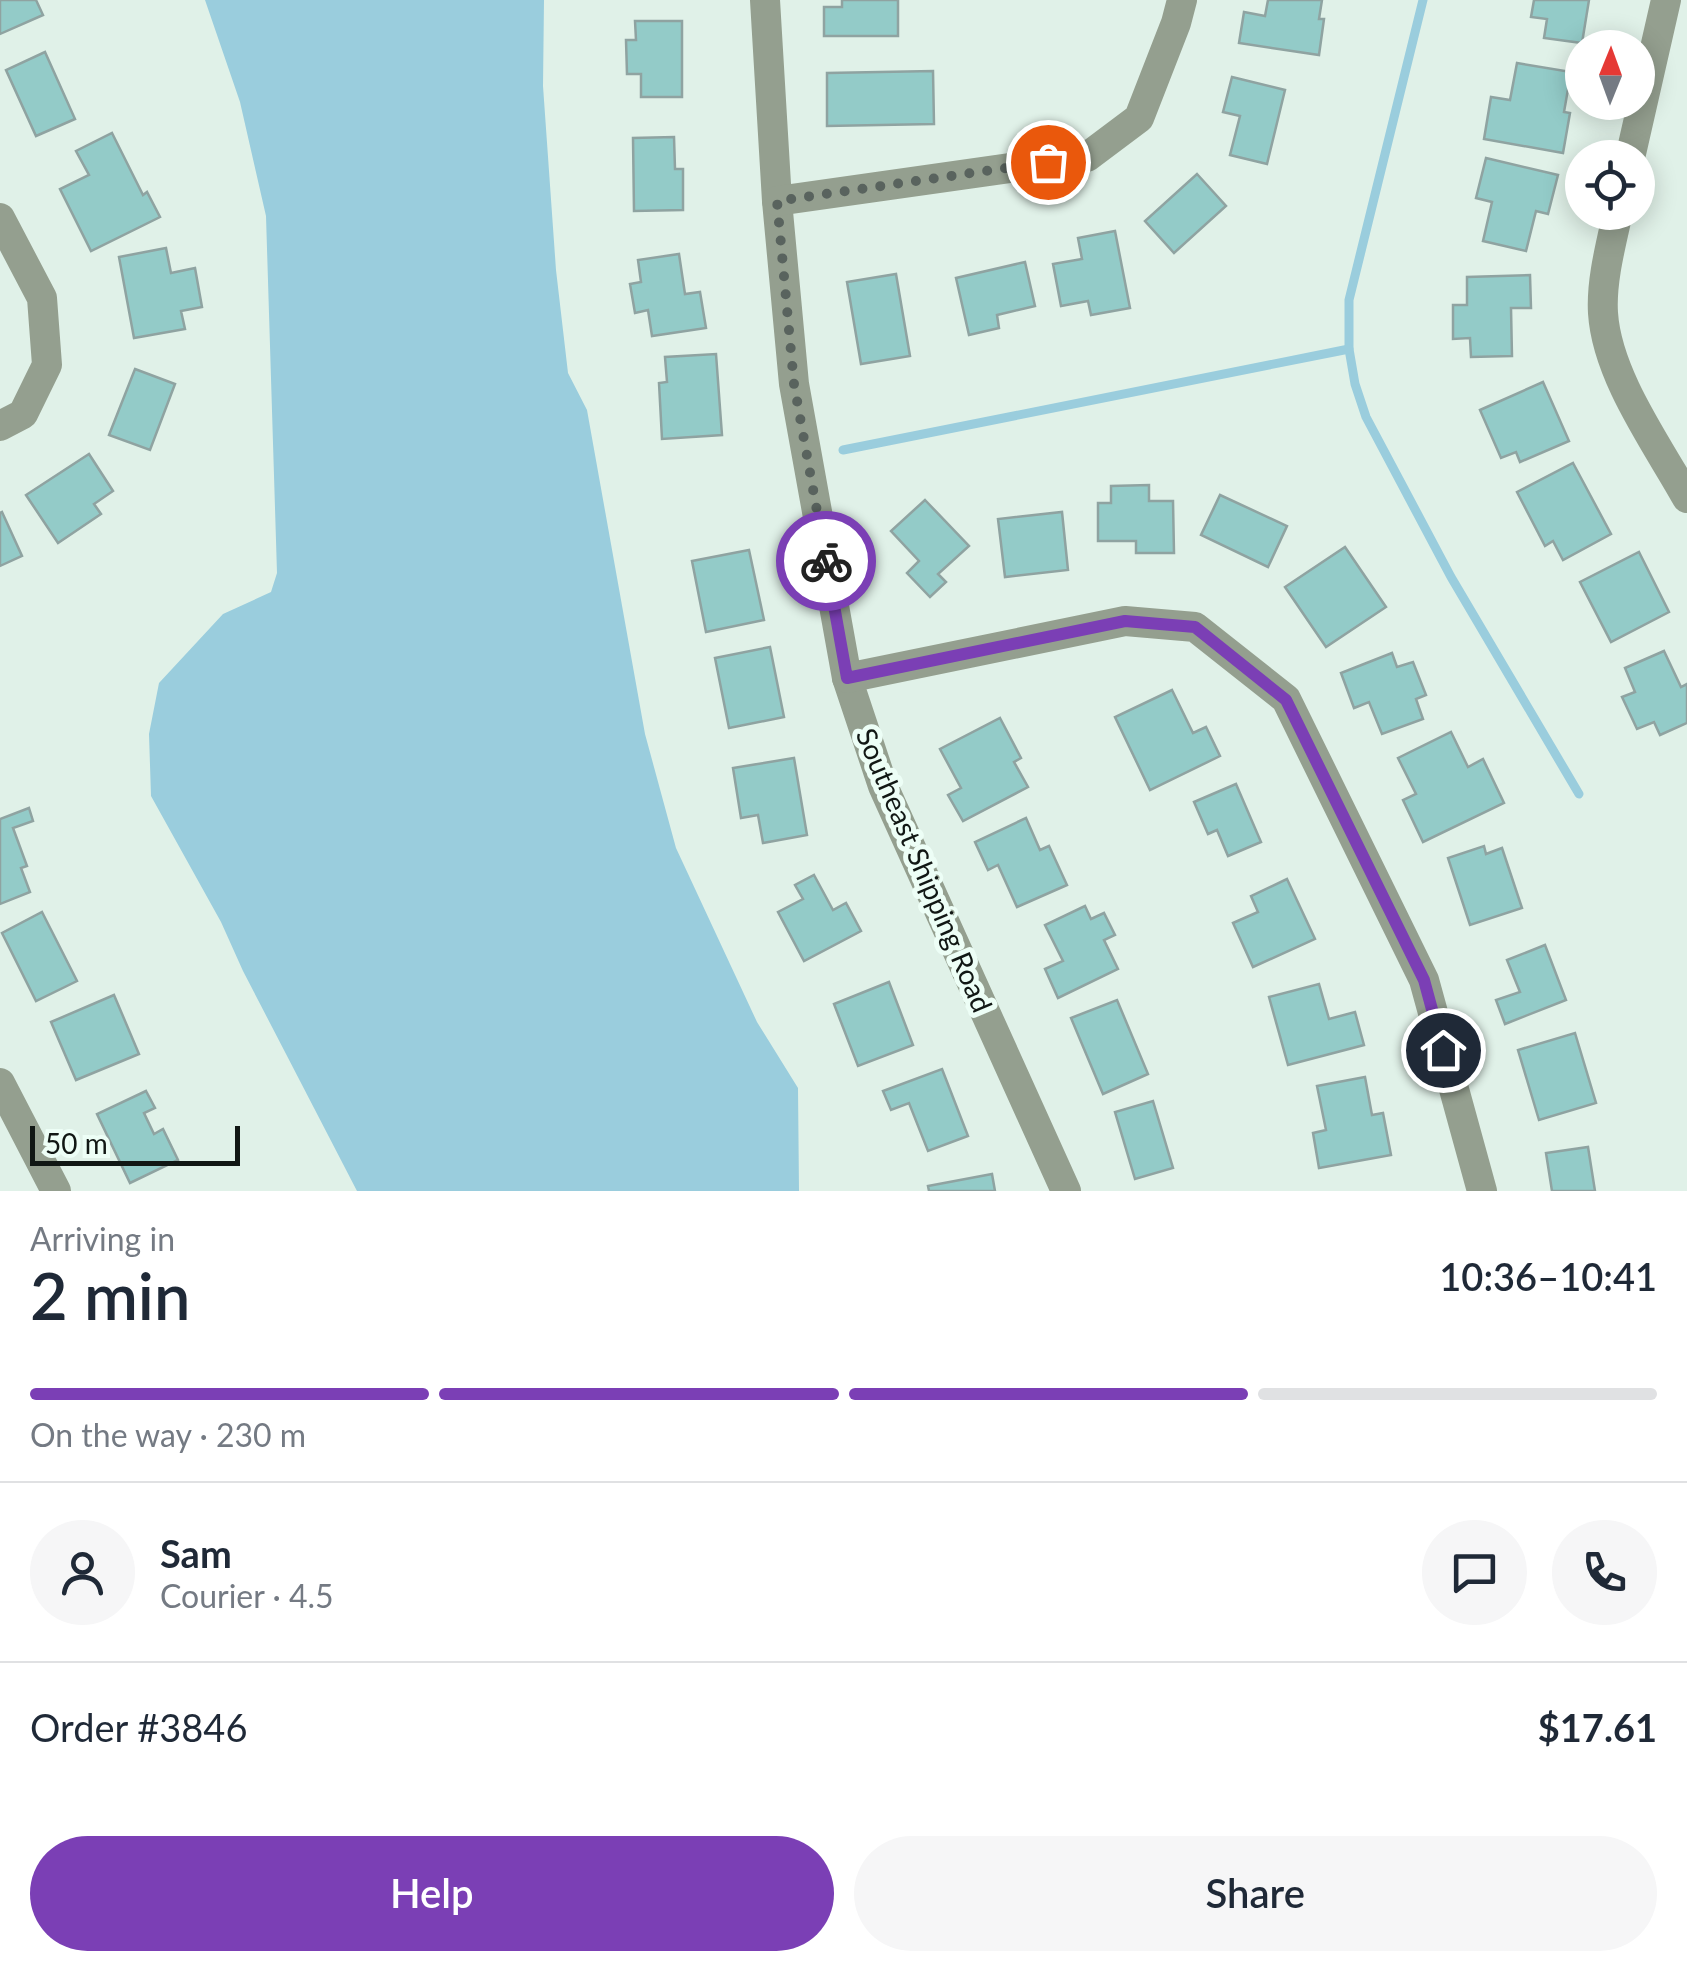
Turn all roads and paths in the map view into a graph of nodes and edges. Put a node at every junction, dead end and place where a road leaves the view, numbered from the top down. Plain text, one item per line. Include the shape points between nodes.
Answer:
1 (765, 0) edge
2 (1182, 0) edge
3 (1666, 0) edge
4 (1634, 140) edge
5 (777, 201) junction
6 (0, 218) edge
7 (1615, 230) edge
8 (0, 426) edge
9 (1687, 498) edge
10 (847, 678) junction
11 (0, 1083) edge
12 (56, 1191) edge
13 (1066, 1191) edge
14 (1482, 1191) edge

1 - 5 street, Southeast Shipping Road
2 - 5 street via 1139,118 1087,156
3 - 4 street
5 - 10 street, Southeast Shipping Road via 794,384
6 - 8 street via 42,298 47,365 24,414
7 - 9 street via 1604,288 1605,335
10 - 13 street, Southeast Shipping Road via 883,786
10 - 14 street via 1125,621 1195,627 1270,687 1286,700 1424,980
11 - 12 street

